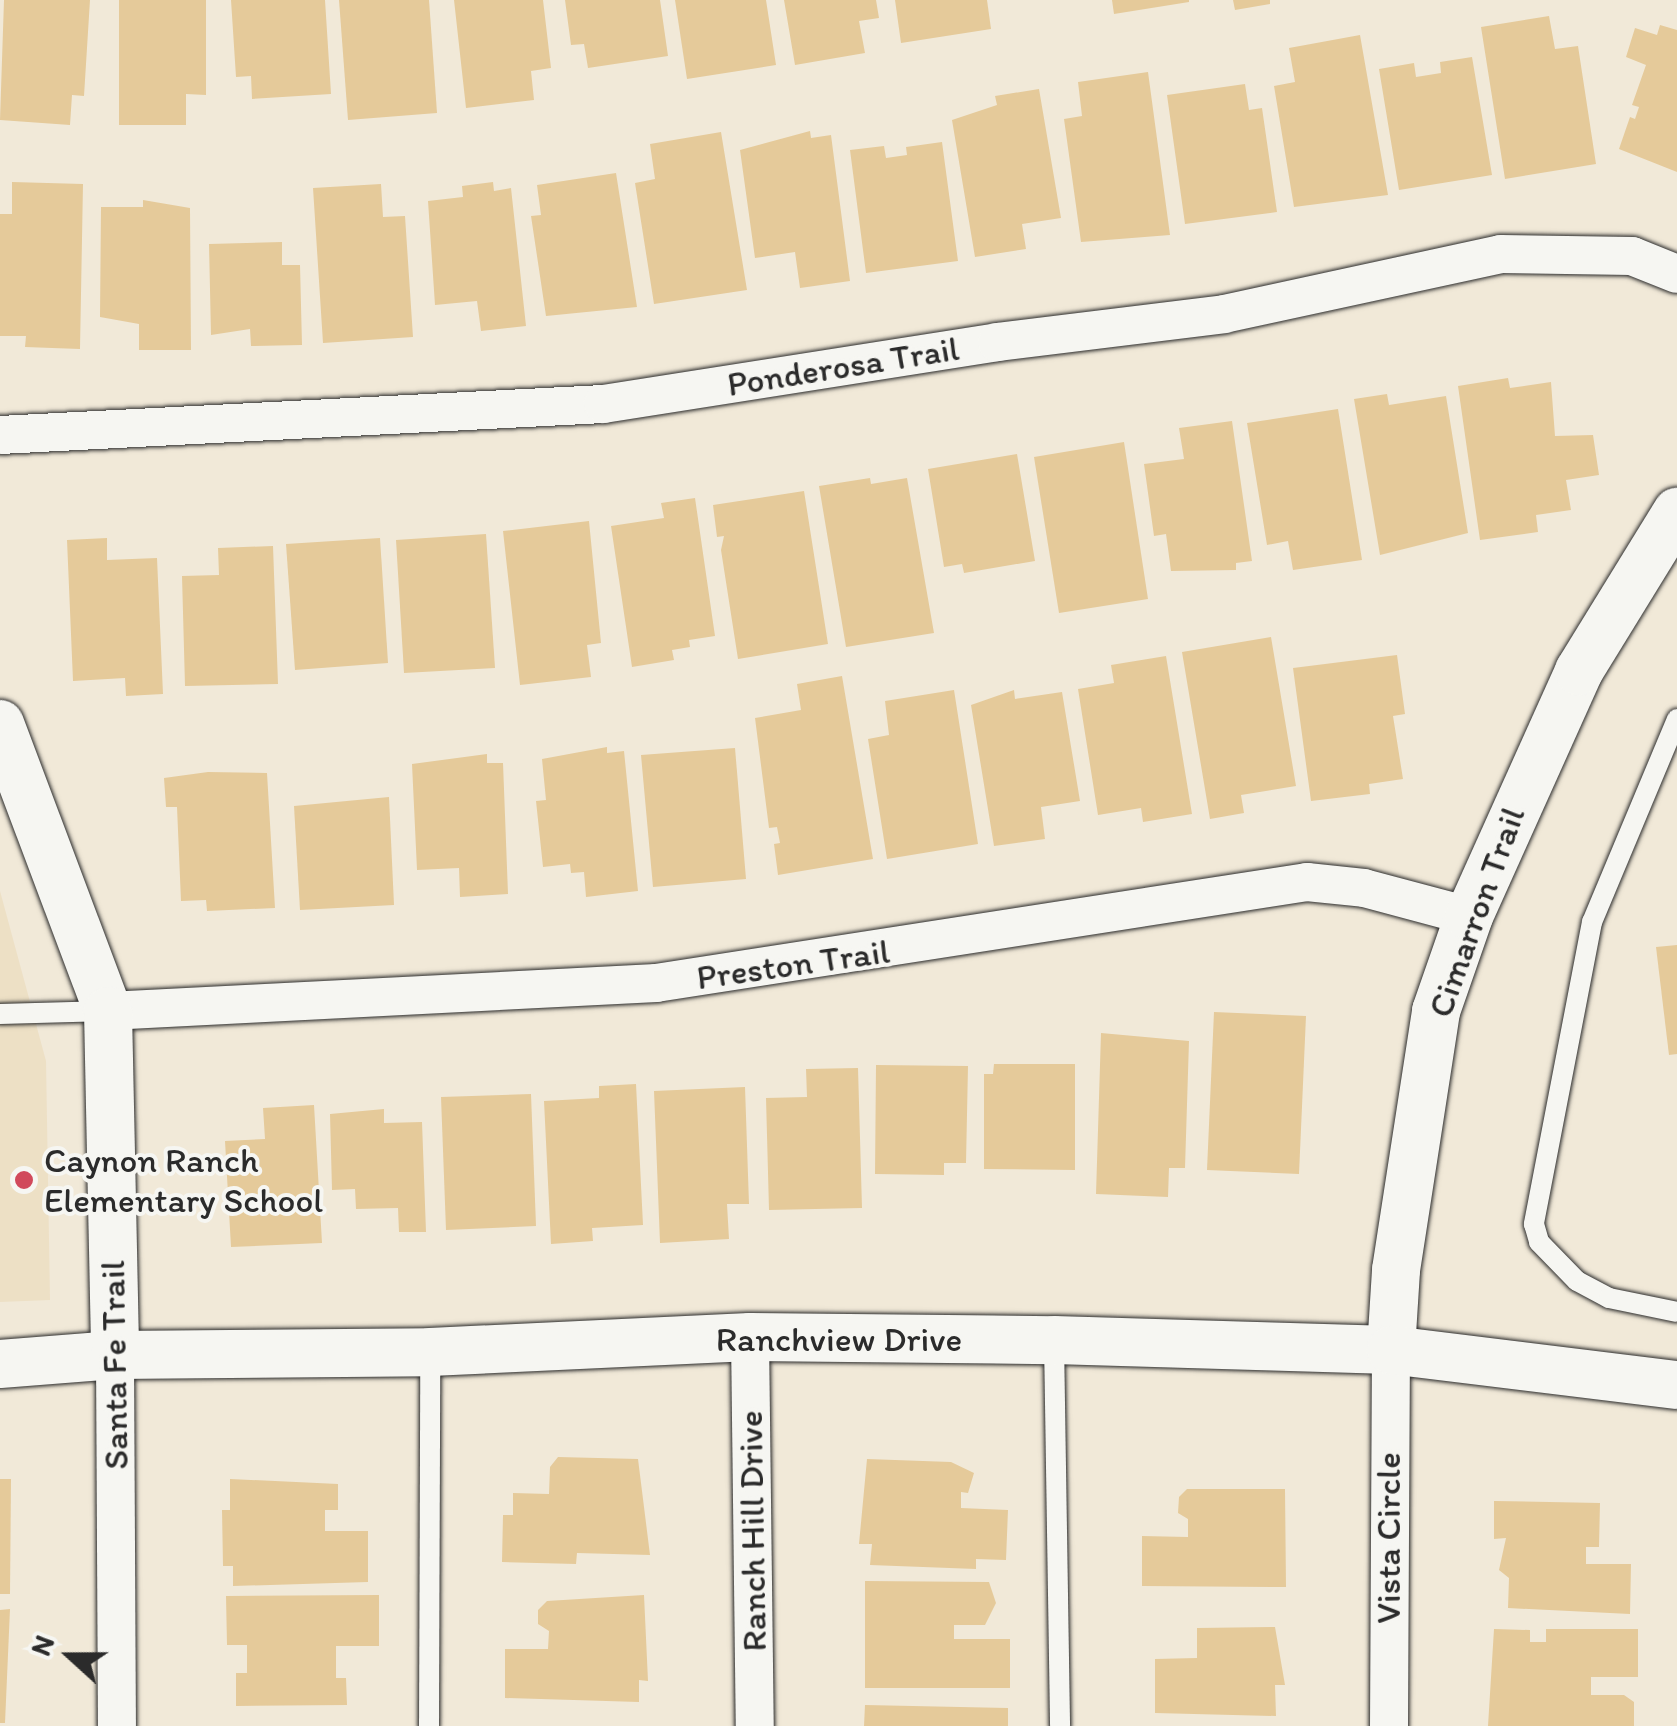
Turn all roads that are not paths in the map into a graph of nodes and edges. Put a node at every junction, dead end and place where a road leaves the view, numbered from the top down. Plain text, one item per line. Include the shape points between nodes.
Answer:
1 (1677, 274) edge
2 (0, 435) edge
3 (1677, 512) edge
4 (1677, 719) edge
5 (0, 724) edge
6 (1468, 916) junction
7 (108, 1011) junction
8 (0, 1014) edge
9 (1677, 1312) edge
10 (750, 1336) junction
11 (1054, 1340) junction
12 (1391, 1350) junction
13 (430, 1352) junction
14 (115, 1354) junction
15 (0, 1364) edge
16 (1677, 1385) edge
17 (117, 1726) edge
18 (429, 1726) edge
19 (754, 1726) edge
20 (1060, 1726) edge
21 (1389, 1726) edge

1 - 2 street, Ponderosa Trail via 1632,256 1501,254 1224,314 603,404
3 - 6 street, Cimarron Trail via 1579,671
4 - 9 lane via 1592,922 1534,1224 1539,1242 1577,1280 1609,1298
5 - 7 street, Santa Fe Trail
6 - 7 street, Preston Trail via 1364,888 1308,882 656,983
6 - 12 street, Cimarron Trail via 1436,1011 1396,1270
7 - 8 lane
7 - 14 street, Santa Fe Trail
10 - 11 street, Ranchview Drive
10 - 13 street, Ranchview Drive
10 - 19 street, Ranch Hill Drive
11 - 12 street, Ranchview Drive
11 - 20 lane
12 - 16 street, Ranchview Drive
12 - 21 street, Vista Circle
13 - 14 street, Ranchview Drive
13 - 18 lane
14 - 15 street, Ranchview Drive
14 - 17 street, Santa Fe Trail

